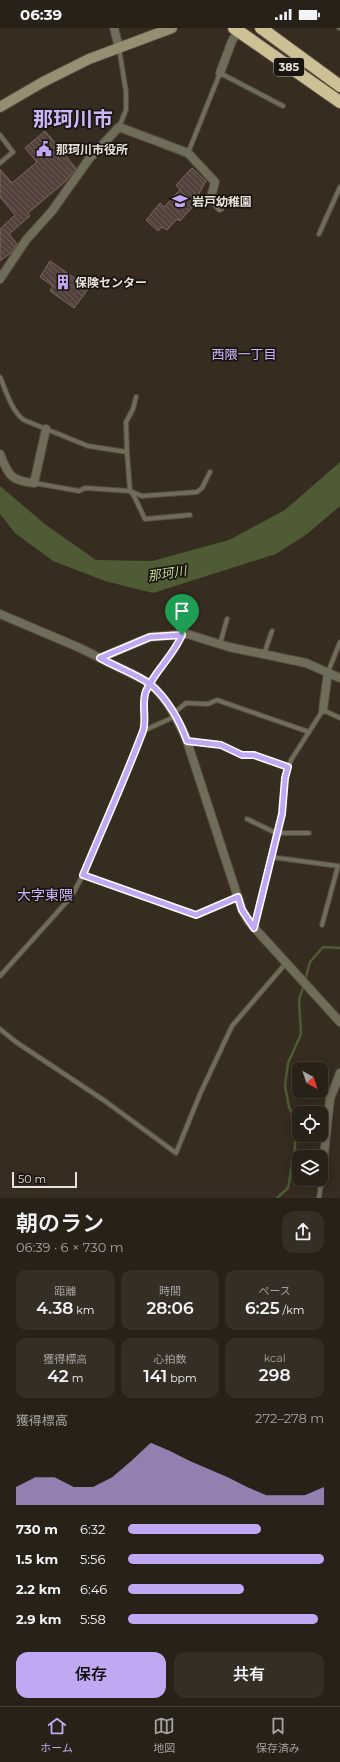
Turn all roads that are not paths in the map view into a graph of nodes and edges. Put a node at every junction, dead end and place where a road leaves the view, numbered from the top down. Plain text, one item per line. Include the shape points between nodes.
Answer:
1 (114, 28) edge
2 (172, 28) edge
3 (261, 28) edge
4 (236, 29) edge
5 (119, 48) junction
6 (220, 73) junction
7 (340, 86) edge
8 (340, 102) edge
9 (283, 106) dead end
10 (0, 107) edge
11 (118, 127) junction
12 (0, 135) edge
13 (188, 153) junction
14 (0, 163) edge
15 (340, 187) edge
16 (220, 208) dead end
17 (319, 234) dead end
18 (0, 279) edge
19 (0, 377) edge
20 (136, 397) dead end
21 (46, 429) junction
22 (127, 452) junction
23 (0, 454) edge
24 (210, 472) dead end
25 (34, 483) junction
26 (130, 491) junction
27 (190, 515) dead end
28 (0, 614) edge
29 (227, 619) dead end
30 (272, 631) dead end
31 (182, 635) junction
32 (340, 642) edge
33 (220, 645) junction
34 (338, 651) edge
35 (264, 654) junction
36 (100, 658) junction
37 (328, 672) junction
38 (340, 678) edge
39 (150, 684) junction
40 (323, 710) junction
41 (175, 715) junction
42 (340, 718) edge
43 (143, 731) junction
44 (309, 732) junction
45 (187, 741) junction
46 (288, 767) junction
47 (247, 819) dead end
48 (276, 833) junction
49 (309, 833) dead end
50 (271, 857) junction
51 (83, 875) junction
52 (238, 897) junction
53 (322, 925) dead end
54 (254, 928) junction
55 (286, 963) junction
56 (0, 976) edge
57 (340, 1022) edge
58 (0, 1029) edge
59 (340, 1073) edge
60 (325, 1150) edge
61 (321, 1186) edge
62 (319, 1198) edge

1 - 5 street
2 - 5 street
3 - 7 highway, 385
4 - 6 street
4 - 8 highway, 385
5 - 10 street via 66,70
5 - 11 lane via 126,92 126,110
6 - 9 lane
6 - 13 lane
11 - 13 street
11 - 18 street via 89,159 52,211 26,240
12 - 14 lane via 13,152
13 - 16 street via 215,182 211,197
15 - 17 lane
19 - 21 lane via 20,418
20 - 22 lane via 126,422
21 - 22 lane via 88,446
21 - 25 street
22 - 26 lane
23 - 25 street via 7,471 14,479
24 - 26 lane via 202,488 197,492 142,496
25 - 26 lane via 78,491 85,488
26 - 27 lane via 145,519
28 - 36 street
29 - 33 lane
30 - 35 lane
31 - 33 street via 187,634
31 - 36 street via 150,637
31 - 39 lane via 178,645
32 - 34 lane
33 - 35 street
34 - 37 lane
35 - 37 street via 306,663
36 - 39 street
37 - 38 street
37 - 40 street
39 - 41 street
39 - 43 lane via 145,693
40 - 42 lane
40 - 44 lane
41 - 43 lane
41 - 44 lane via 186,703 208,704 217,700
41 - 45 street
43 - 51 lane
44 - 46 lane
45 - 46 lane via 221,745 242,755 254,755
45 - 52 street
46 - 48 lane via 282,814
47 - 48 lane
48 - 49 lane
48 - 50 lane
50 - 53 lane via 338,866
50 - 54 lane
51 - 52 lane via 196,915
51 - 56 lane via 71,897
52 - 54 street via 242,910
54 - 55 street
55 - 57 street
55 - 58 lane via 232,1026 176,1153
59 - 60 street via 330,1100
61 - 62 lane

